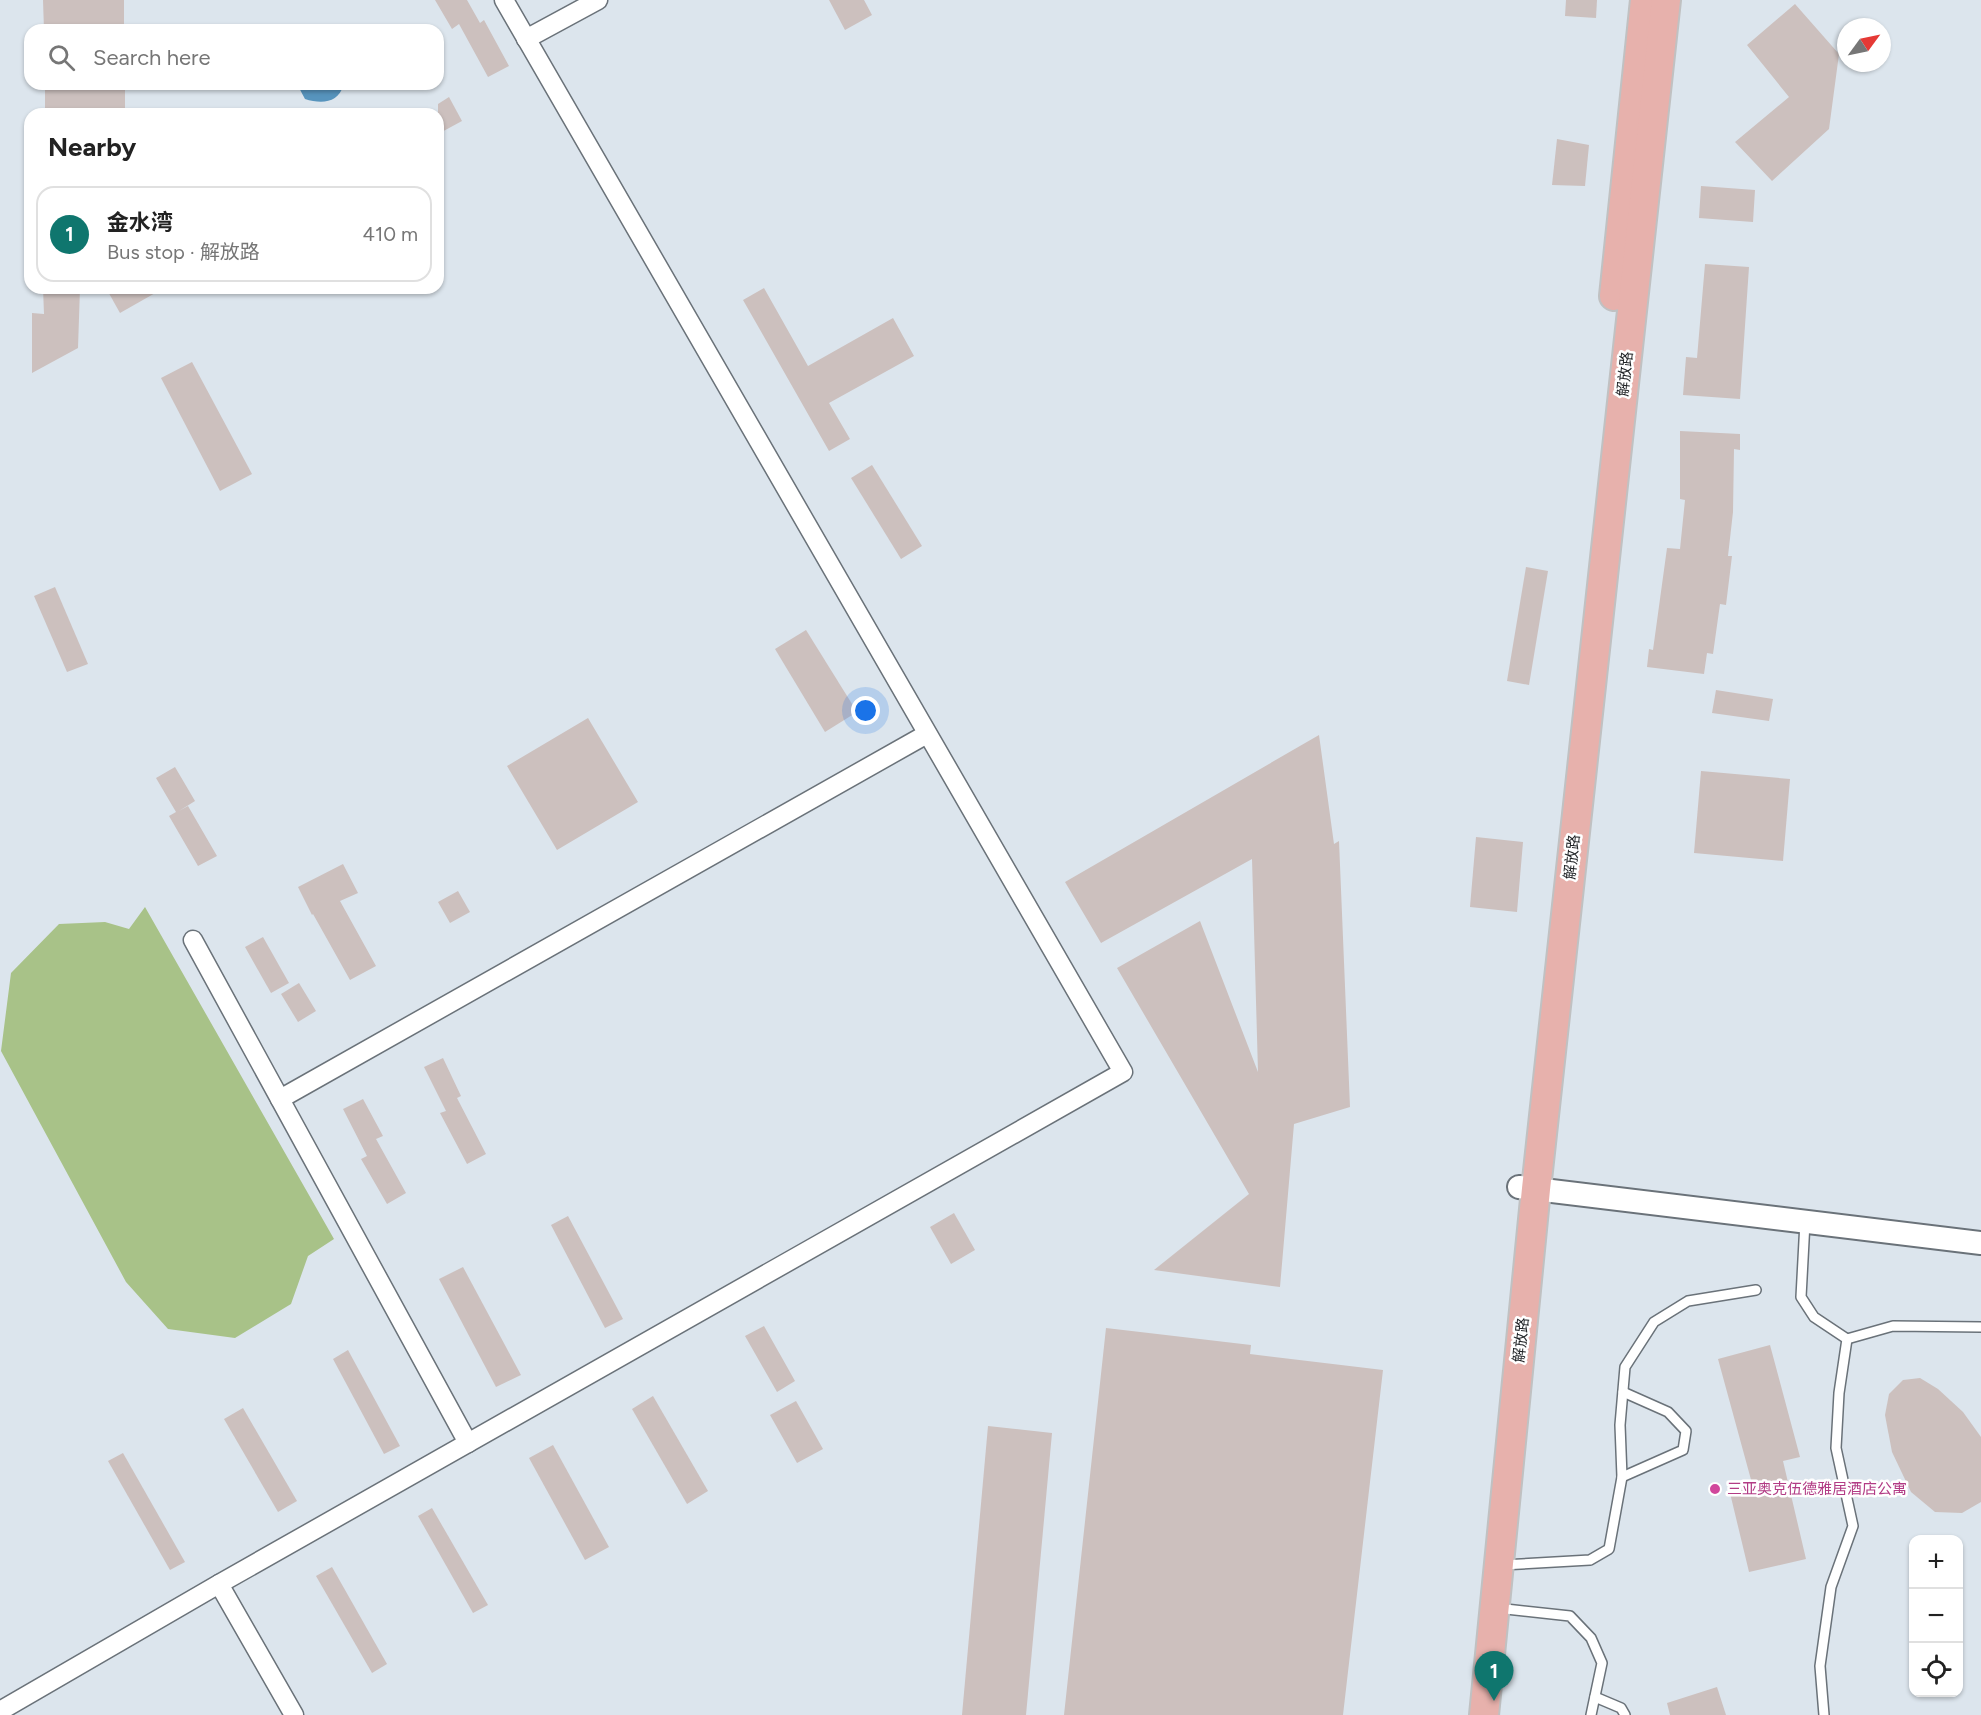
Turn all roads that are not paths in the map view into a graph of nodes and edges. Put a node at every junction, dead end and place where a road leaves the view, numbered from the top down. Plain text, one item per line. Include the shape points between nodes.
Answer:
1 (504, 0) edge
2 (598, 0) edge
3 (1646, 0) edge
4 (1666, 0) edge
5 (526, 39) junction
6 (927, 734) junction
7 (193, 939) dead end
8 (280, 1100) junction
9 (1527, 1188) junction
10 (1805, 1222) junction
11 (1981, 1243) edge
12 (1756, 1290) dead end
13 (1981, 1327) edge
14 (1847, 1339) junction
15 (1623, 1392) junction
16 (468, 1443) junction
17 (1622, 1478) junction
18 (1498, 1565) junction
19 (219, 1584) junction
20 (1494, 1608) junction
21 (1595, 1697) junction
22 (0, 1711) edge
23 (294, 1715) edge
24 (1469, 1715) edge
25 (1484, 1715) edge
26 (1591, 1715) edge
27 (1625, 1715) edge
28 (1824, 1715) edge

1 - 5 street
2 - 5 street
3 - 9 main road
4 - 9 main road, 解放路
5 - 6 street
6 - 8 street
6 - 16 street via 1123,1072
7 - 8 street
8 - 16 street
9 - 10 street
9 - 18 main road, 解放路
9 - 24 main road
10 - 11 street
10 - 14 lane via 1801,1297 1814,1317
12 - 15 lane via 1688,1301 1654,1322 1625,1367
13 - 14 lane via 1893,1326
14 - 28 lane via 1836,1448 1853,1526 1831,1587 1820,1666
15 - 17 lane
15 - 17 lane via 1668,1412 1686,1431 1683,1450
16 - 19 street
17 - 18 lane via 1609,1550 1590,1560
18 - 20 main road, 解放路
19 - 22 street
19 - 23 street
20 - 21 lane via 1570,1616 1591,1638 1602,1663
20 - 25 main road, 解放路
21 - 26 lane
21 - 27 lane via 1621,1708

